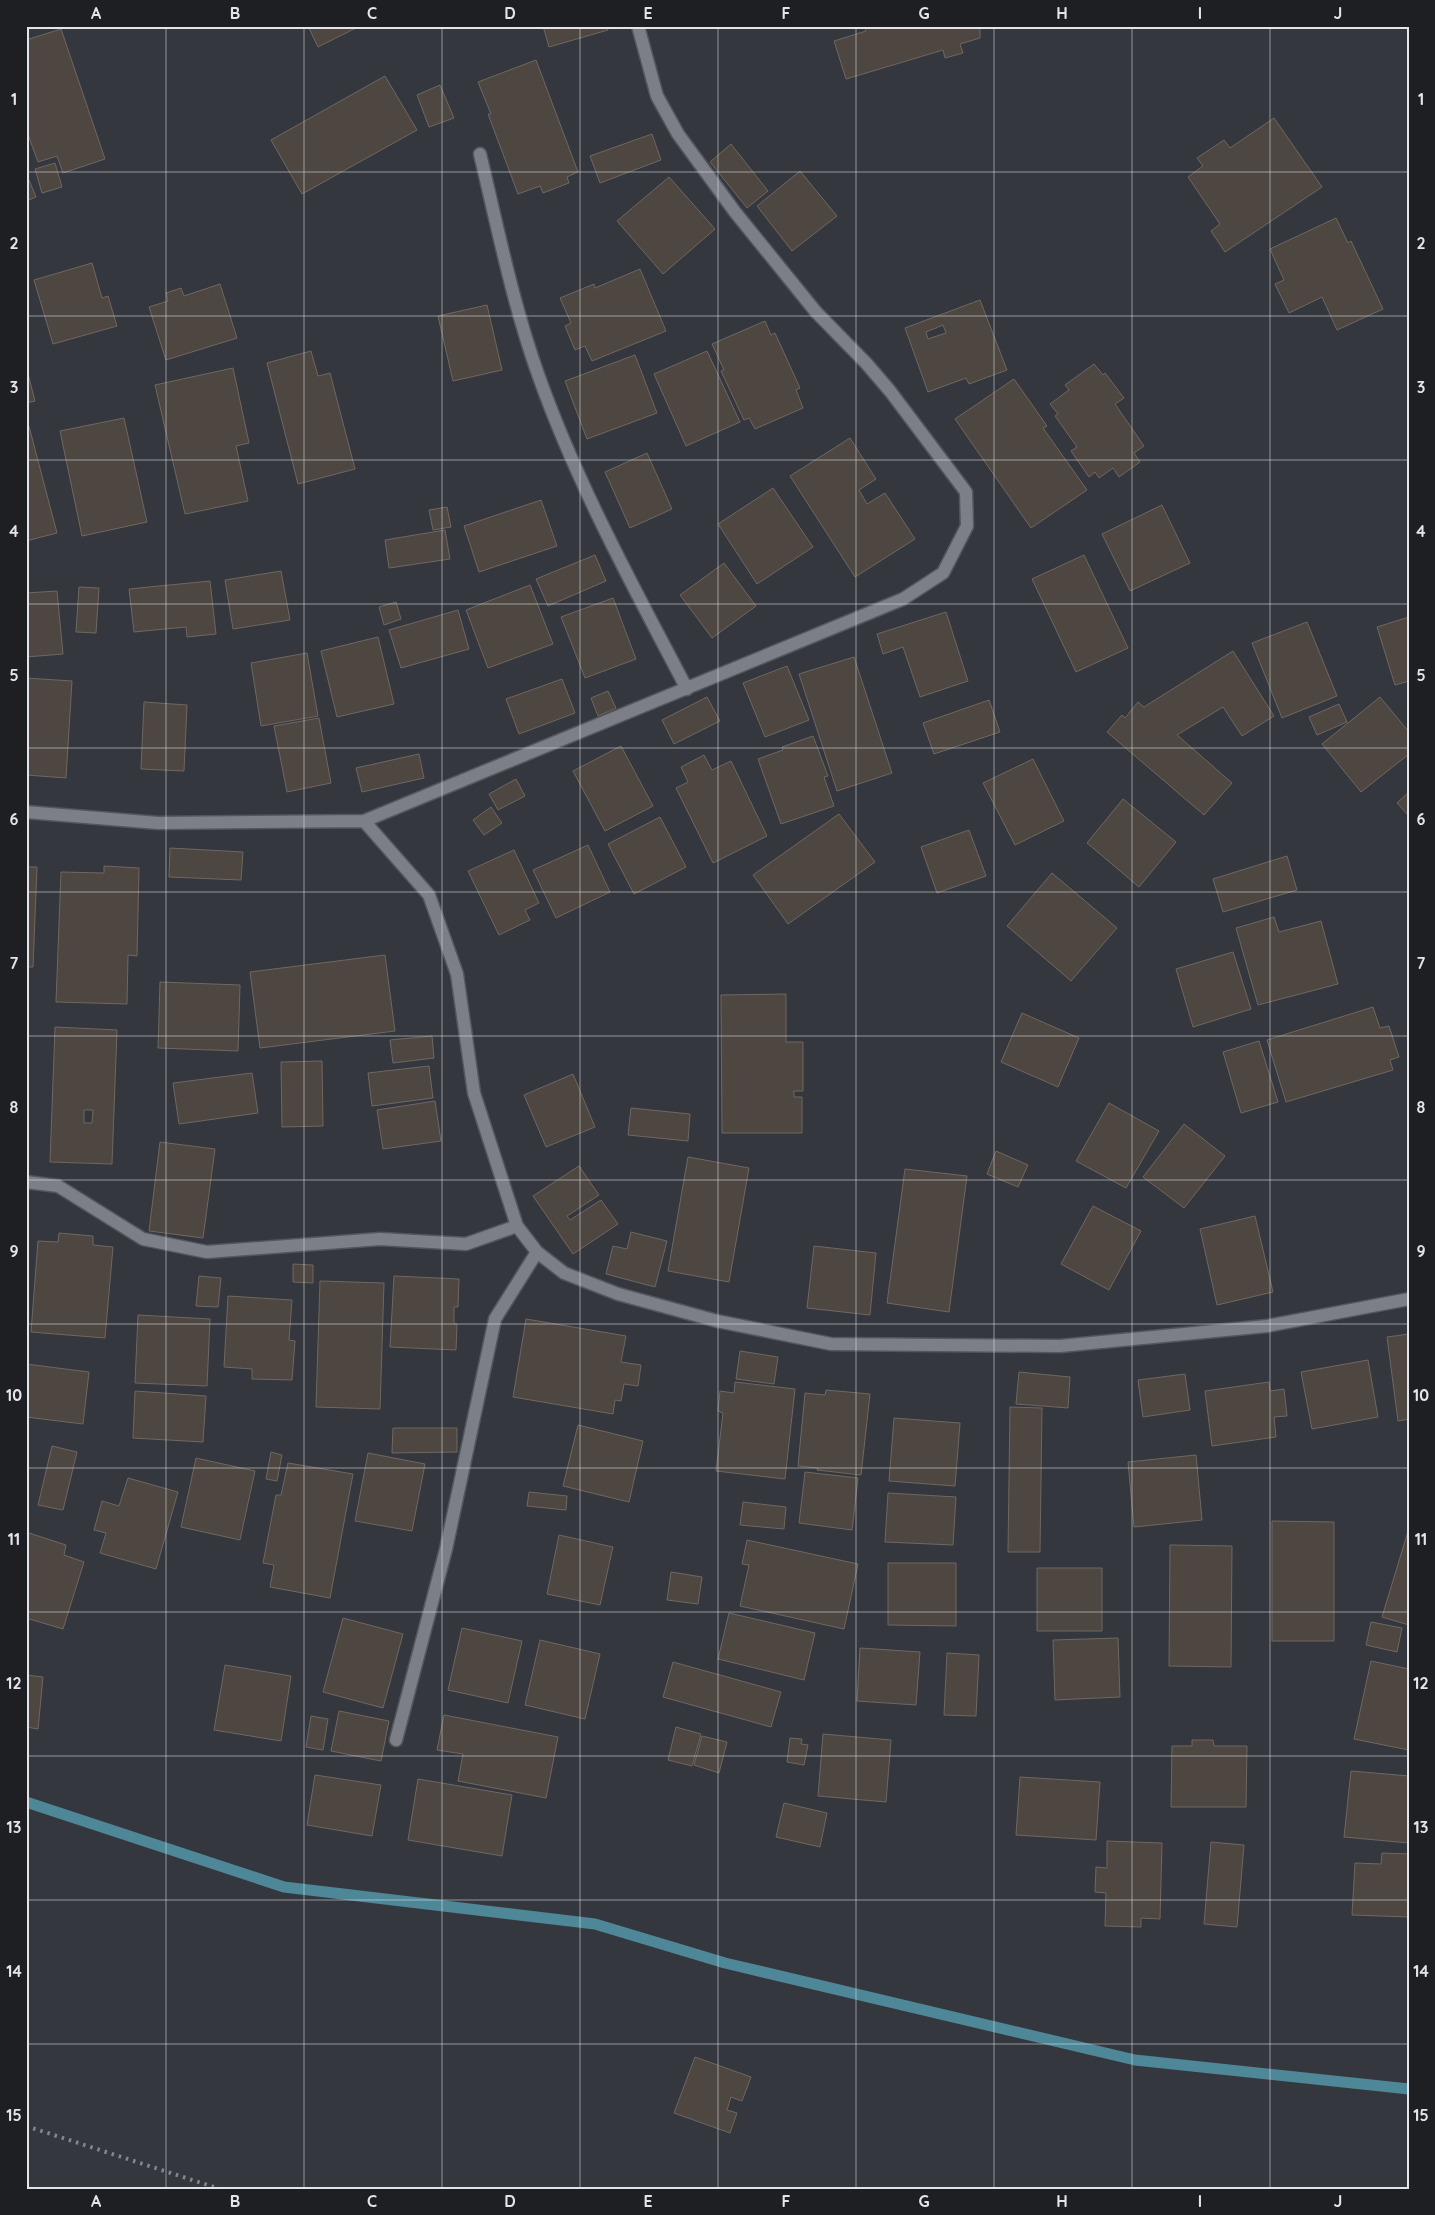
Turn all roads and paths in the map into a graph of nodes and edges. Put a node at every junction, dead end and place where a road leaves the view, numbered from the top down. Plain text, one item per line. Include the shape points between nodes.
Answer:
1 (638, 26) edge
2 (480, 154) dead end
3 (687, 689) junction
4 (26, 812) edge
5 (364, 821) junction
6 (26, 1182) edge
7 (517, 1226) junction
8 (537, 1252) junction
9 (1409, 1299) edge
10 (396, 1740) dead end

1 - 3 street via 657,96 678,134 735,212 816,312 884,384 966,492 967,526 943,572 903,600
2 - 3 street via 515,304 539,378 610,544
3 - 5 street
4 - 5 street via 158,822
5 - 7 street via 429,895 457,974 474,1093
6 - 7 street via 58,1186 143,1239 206,1252 380,1239 466,1244
7 - 8 street
8 - 9 street via 564,1273 618,1294 717,1322 831,1344 1060,1346 1267,1326
8 - 10 street via 496,1319 446,1549

